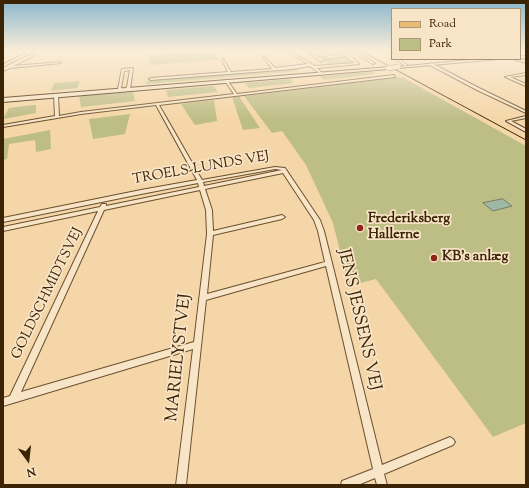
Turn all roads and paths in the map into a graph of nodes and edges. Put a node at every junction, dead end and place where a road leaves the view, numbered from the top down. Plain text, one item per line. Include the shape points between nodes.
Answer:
1 (123, 74) edge
2 (131, 74) edge
3 (220, 74) edge
4 (300, 74) edge
5 (304, 74) edge
6 (452, 74) edge
7 (526, 74) edge
8 (394, 76) dead end
9 (151, 79) dead end
10 (227, 82) junction
11 (526, 85) edge
12 (129, 88) junction
13 (121, 89) junction
14 (236, 94) junction
15 (56, 96) junction
16 (3, 99) edge
17 (157, 104) junction
18 (526, 112) edge
19 (57, 117) junction
20 (526, 117) edge
21 (526, 121) edge
22 (513, 124) junction
23 (3, 126) edge
24 (526, 131) edge
25 (285, 171) junction
26 (199, 182) junction
27 (201, 188) junction
28 (104, 199) junction
29 (104, 208) junction
30 (282, 217) dead end
31 (3, 220) edge
32 (3, 229) edge
33 (210, 234) junction
34 (328, 263) junction
35 (202, 298) junction
36 (198, 344) junction
37 (12, 399) junction
38 (3, 402) edge
39 (450, 442) dead end
40 (378, 471) junction
41 (181, 485) edge
42 (346, 485) edge
43 (382, 485) edge

1 - 13 street
2 - 12 street
3 - 9 street
4 - 12 street
5 - 10 street
6 - 18 street
7 - 11 street via 507,77
8 - 14 street
10 - 13 street
10 - 14 street
12 - 13 street
13 - 15 street
13 - 16 street
14 - 17 street
15 - 16 street
15 - 19 street
17 - 19 street
17 - 26 street, MARIELYSTVEJ
19 - 23 street
20 - 22 street via 508,121
21 - 22 street
22 - 24 street
25 - 26 street, TROELS-LUNDS VEJ via 275,168
25 - 27 street, TROELS-LUNDS VEJ
25 - 34 street, JENS JESSENS VEJ via 317,220
26 - 27 street, MARIELYSTVEJ
26 - 28 street, TROELS-LUNDS VEJ
27 - 29 street, TROELS-LUNDS VEJ
27 - 33 street, MARIELYSTVEJ via 209,210
28 - 29 street, GOLDSCHMIDTSVEJ
28 - 31 street, TROELS-LUNDS VEJ
29 - 32 street, TROELS-LUNDS VEJ
29 - 37 street, GOLDSCHMIDTSVEJ
30 - 33 street
33 - 35 street, MARIELYSTVEJ
34 - 35 street
34 - 40 street, JENS JESSENS VEJ
35 - 36 street, MARIELYSTVEJ
36 - 37 street
36 - 41 street, MARIELYSTVEJ
37 - 38 street
39 - 40 street
40 - 42 street
40 - 43 street, JENS JESSENS VEJ

